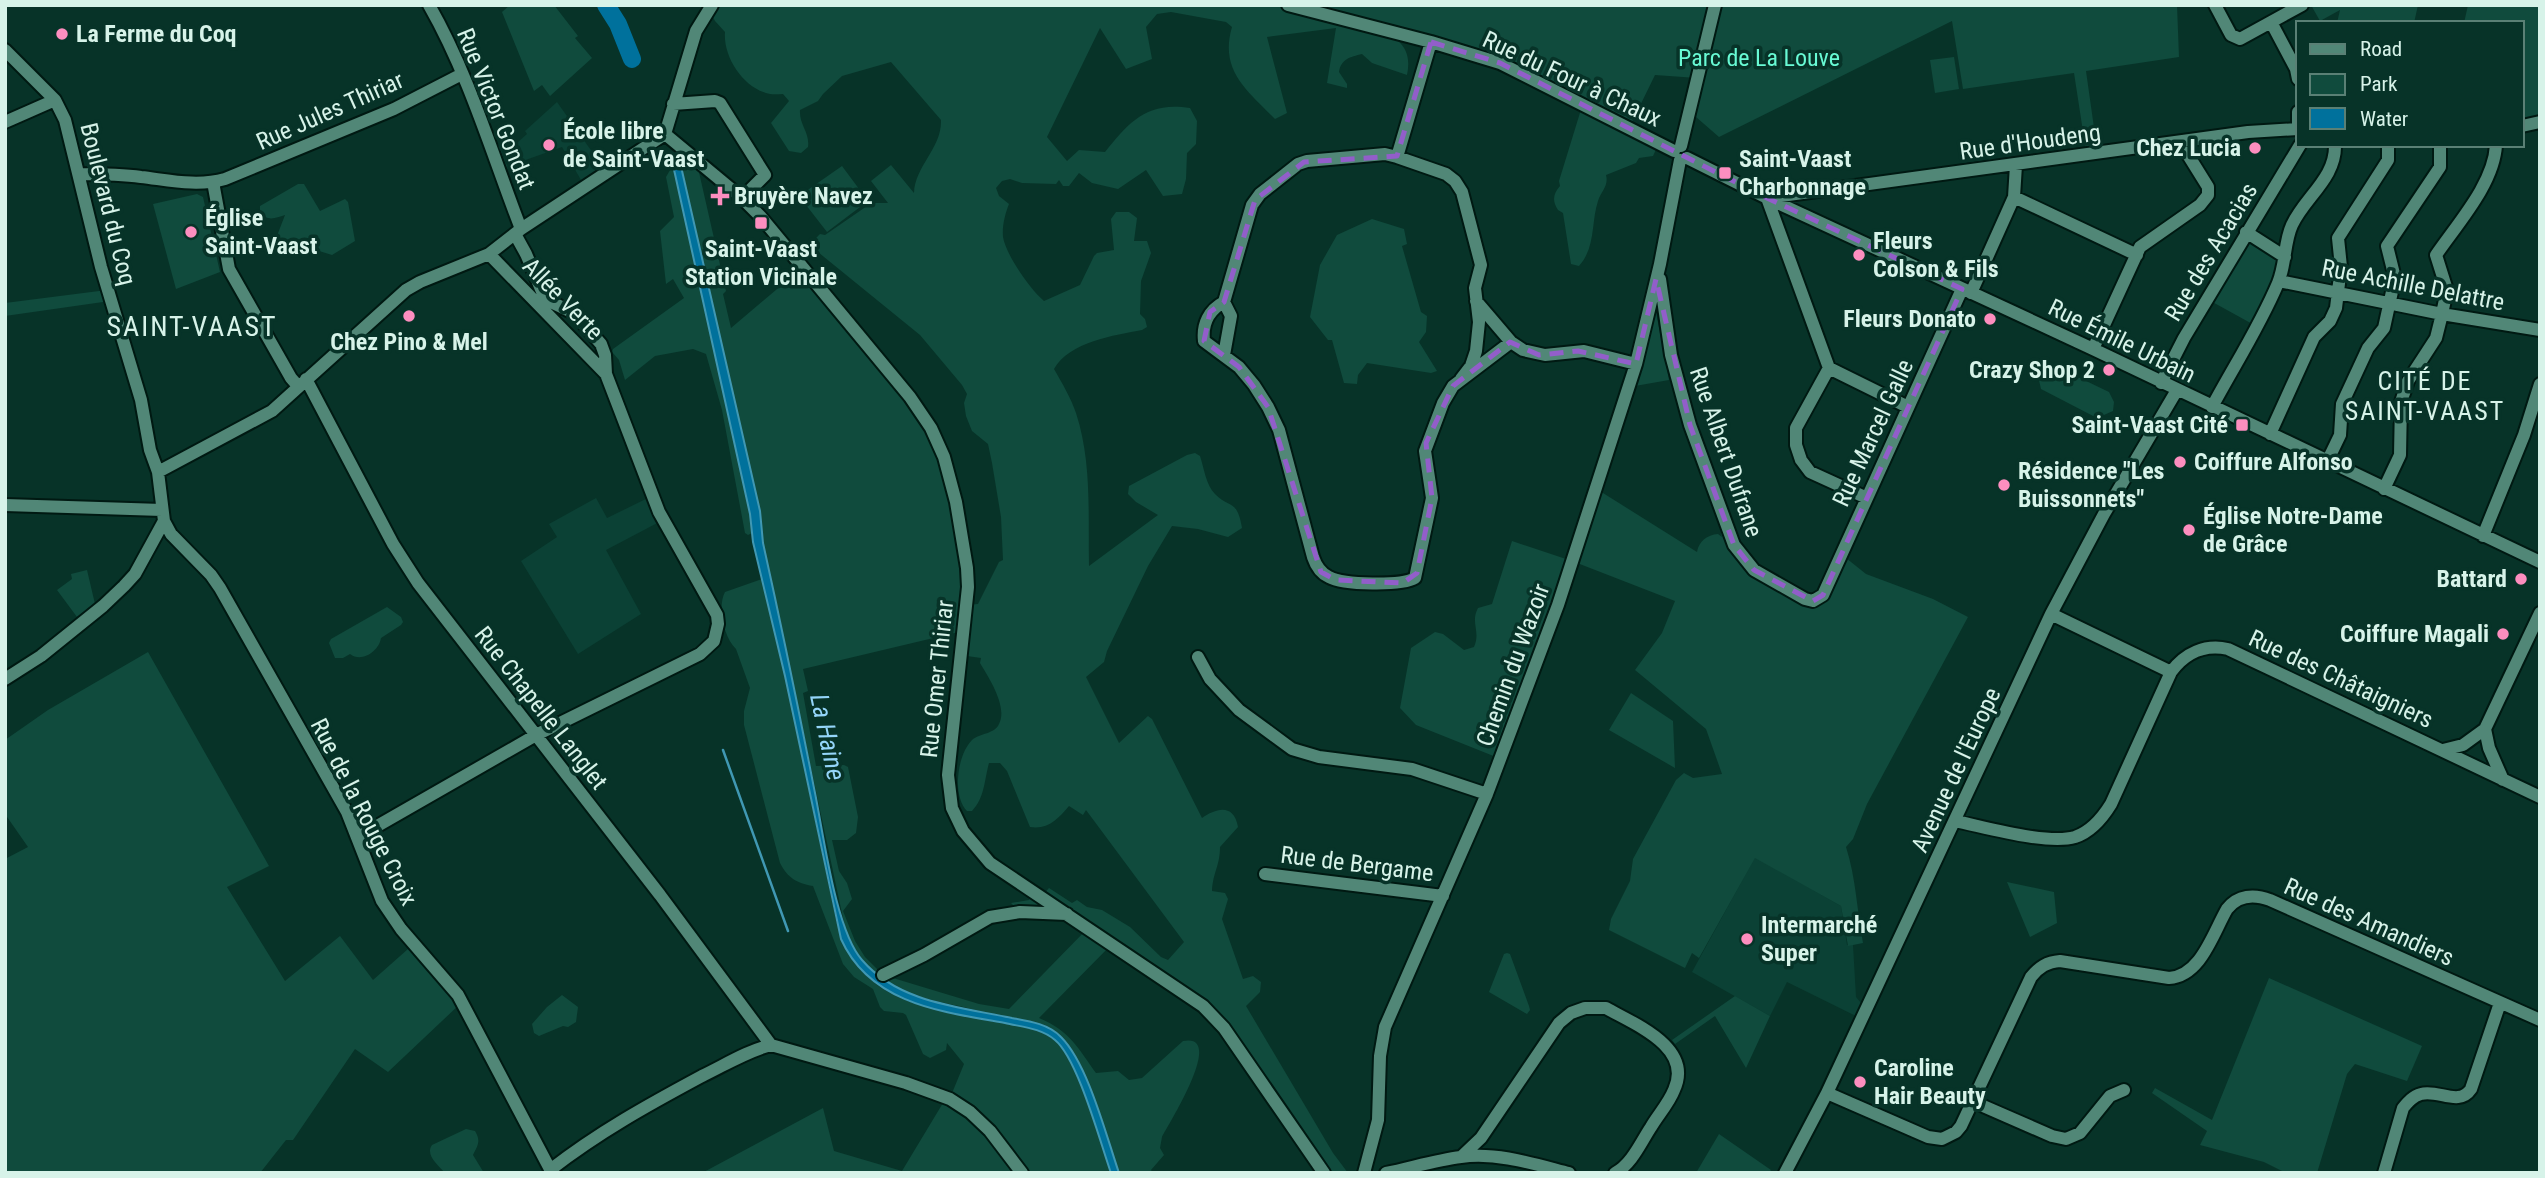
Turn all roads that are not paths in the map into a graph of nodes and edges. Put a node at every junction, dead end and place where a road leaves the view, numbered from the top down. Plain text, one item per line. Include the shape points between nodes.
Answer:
1 (429, 5) edge
2 (712, 5) edge
3 (1288, 5) edge
4 (1715, 5) edge
5 (2215, 5) edge
6 (2302, 5) edge
7 (2271, 22) junction
8 (1431, 42) junction
9 (5, 50) edge
10 (2296, 69) edge
11 (462, 74) junction
12 (55, 100) junction
13 (673, 104) junction
14 (5, 122) edge
15 (2296, 129) edge
16 (665, 134) junction
17 (2180, 142) junction
18 (2299, 147) edge
19 (2336, 147) edge
20 (2388, 147) edge
21 (2440, 147) edge
22 (2496, 147) edge
23 (1681, 154) junction
24 (1396, 157) junction
25 (2016, 165) junction
26 (79, 174) junction
27 (213, 182) junction
28 (2014, 197) junction
29 (742, 198) junction
30 (1767, 198) junction
31 (518, 232) junction
32 (2246, 232) junction
33 (489, 254) junction
34 (2137, 255) junction
35 (2285, 257) junction
36 (1660, 264) junction
37 (2279, 281) junction
38 (1966, 291) junction
39 (2337, 291) junction
40 (1476, 300) junction
41 (1224, 302) junction
42 (2388, 304) junction
43 (2442, 314) junction
44 (2540, 330) edge
45 (1511, 342) junction
46 (2093, 349) junction
47 (1224, 355) junction
48 (1636, 364) junction
49 (1829, 368) junction
50 (606, 374) junction
51 (1461, 379) junction
52 (302, 383) junction
53 (2161, 383) junction
54 (2540, 384) edge
55 (2177, 390) junction
56 (1908, 407) junction
57 (2213, 407) junction
58 (2534, 423) edge
59 (2270, 435) junction
60 (2326, 462) junction
61 (158, 472) junction
62 (2384, 489) junction
63 (1867, 498) junction
64 (5, 505) edge
65 (163, 516) junction
66 (2483, 536) junction
67 (2540, 562) edge
68 (1822, 595) joint
69 (2540, 613) edge
70 (2051, 614) junction
71 (1198, 657) dead end
72 (2171, 672) junction
73 (5, 679) edge
74 (2486, 729) junction
75 (536, 734) junction
76 (2442, 750) junction
77 (2503, 780) junction
78 (1488, 794) junction
79 (2540, 797) edge
80 (1955, 821) junction
81 (358, 837) junction
82 (1265, 874) dead end
83 (1443, 896) junction
84 (1068, 914) junction
85 (883, 975) dead end
86 (2500, 1003) junction
87 (2540, 1020) edge
88 (771, 1045) junction
89 (2124, 1090) dead end
90 (1828, 1093) junction
91 (1974, 1102) junction
92 (1461, 1157) junction
93 (551, 1171) edge
94 (1322, 1172) edge
95 (1022, 1173) edge
96 (1364, 1173) edge
97 (1386, 1173) edge
98 (1569, 1173) edge
99 (1615, 1173) edge
100 (1785, 1173) edge
101 (2384, 1173) edge

1 - 11 street, Rue Victor Gondat
2 - 13 street via 696,31
3 - 8 street, Rue du Four à Chaux
4 - 23 street, Chemin du Wazoir
5 - 7 street via 2236,38
6 - 7 street
7 - 10 street
8 - 23 street, Rue du Four à Chaux via 1500,63
8 - 24 street
9 - 12 street, Boulevard du Coq
11 - 27 street, Rue Jules Thiriar via 394,109
11 - 31 street, Rue Victor Gondat
12 - 14 street
12 - 26 street, Boulevard du Coq
13 - 16 street
13 - 29 street via 720,103 765,175
15 - 17 street, Rue d'Houdeng
16 - 29 street, Rue Omer Thiriar
16 - 31 street
17 - 25 street, Rue d'Houdeng
17 - 34 street via 2208,187 2208,195 2140,247
18 - 32 street, Rue des Acacias
19 - 35 street via 2330,170 2292,225
20 - 39 street via 2388,160 2338,238 2341,267
21 - 42 street via 2440,167 2387,246 2395,278
22 - 43 street via 2483,187 2436,255 2446,290
23 - 30 street, Rue Émile Urbain
23 - 36 street, Chemin du Wazoir
24 - 40 street via 1446,174 1459,186 1480,258
24 - 41 street via 1385,154 1304,162 1260,194 1252,205
25 - 28 street
25 - 30 street, Rue d'Houdeng
26 - 27 street
26 - 61 street, Boulevard du Coq
27 - 52 street, Rue Chapelle Langlet via 229,269 291,379
28 - 34 street
28 - 38 street, Rue Marcel Galle
29 - 84 street, Rue Omer Thiriar via 910,397 939,441 956,502 968,578 948,775 952,808 982,856
30 - 38 street, Rue Émile Urbain
30 - 49 street
31 - 33 street
31 - 50 street, Allée Verte via 543,294 574,313 601,344
32 - 35 street
32 - 53 street, Rue des Acacias
33 - 50 street, Allée Verte
33 - 52 street via 406,290
34 - 46 street
35 - 37 street
36 - 48 street, Chemin du Wazoir
36 - 68 street, Rue Albert Dufrane via 1663,312 1680,390 1734,545 1754,570 1813,601
37 - 39 street, Rue Achille Delattre
37 - 57 street
38 - 46 street, Rue Émile Urbain
38 - 56 street, Rue Marcel Galle
39 - 42 street, Rue Achille Delattre
39 - 59 street via 2330,321 2315,337
40 - 45 street
40 - 51 street via 1476,351
41 - 47 street via 1231,316
41 - 47 street via 1210,312 1203,335 1207,345
42 - 43 street, Rue Achille Delattre
42 - 60 street via 2384,328 2368,348 2342,404 2340,435
43 - 44 street, Rue Achille Delattre
43 - 62 street via 2436,338 2408,380 2401,402 2400,455
45 - 48 street via 1539,355 1584,351
45 - 51 street
46 - 53 street, Rue Émile Urbain
47 - 51 street via 1254,384 1276,422 1316,565 1327,577 1342,581 1404,583 1415,578 1433,491 1426,443 1446,397
48 - 78 street, Chemin du Wazoir via 1558,605
49 - 56 street
49 - 63 street via 1797,428 1799,452 1810,472
50 - 75 street, Allée Verte via 651,494 714,607 718,624 714,641 700,654
52 - 61 street via 268,413
52 - 75 street, Rue Chapelle Langlet via 418,583
53 - 55 street, Rue Émile Urbain
54 - 58 street
55 - 57 street, Rue Émile Urbain
55 - 70 street, Avenue de l'Europe
56 - 63 street, Rue Marcel Galle
57 - 59 street, Rue Émile Urbain
58 - 66 street
59 - 60 street, Rue Émile Urbain
60 - 62 street, Rue Émile Urbain
61 - 65 street, Boulevard du Coq
62 - 66 street, Rue Émile Urbain
63 - 68 street, Rue Marcel Galle
64 - 65 street
65 - 73 street via 135,575 41,656
65 - 81 street, Rue de la Rouge Croix via 171,534 216,581
66 - 67 street, Rue Émile Urbain
69 - 74 street
70 - 72 street
70 - 80 street, Avenue de l'Europe
71 - 78 street via 1239,710 1292,749 1412,769
72 - 76 street, Rue des Châtaigniers via 2195,652 2228,649
72 - 80 street via 2110,804 2091,827 2076,837 2058,839
74 - 76 street via 2463,745
74 - 77 street
75 - 81 street
75 - 88 street, Rue Chapelle Langlet
76 - 77 street, Rue des Châtaigniers
77 - 79 street, Rue des Châtaigniers
78 - 83 street, Chemin du Wazoir
80 - 90 street, Avenue de l'Europe
81 - 93 street, Rue de la Rouge Croix via 382,901 458,995
82 - 83 street, Rue de Bergame
83 - 96 street, Chemin du Wazoir via 1385,1027 1378,1119
84 - 85 street via 1020,912 990,917
84 - 94 street, Rue Omer Thiriar via 1211,1013
86 - 87 street, Rue des Amandiers
86 - 91 street, Rue des Amandiers via 2270,900 2249,896 2232,902 2195,965 2181,976 2060,961 2041,967 2031,976
86 - 101 street via 2467,1095 2427,1093 2409,1101
88 - 93 street via 631,1113
88 - 95 street via 950,1099 990,1131
89 - 91 street via 2110,1096 2080,1133 2066,1139
90 - 91 street, Rue des Amandiers via 1934,1139 1956,1132
90 - 100 street, Avenue de l'Europe
92 - 97 street
92 - 98 street via 1509,1159
92 - 99 street via 1481,1138 1559,1023 1579,1010 1599,1006 1665,1043 1677,1072 1675,1089 1630,1159

